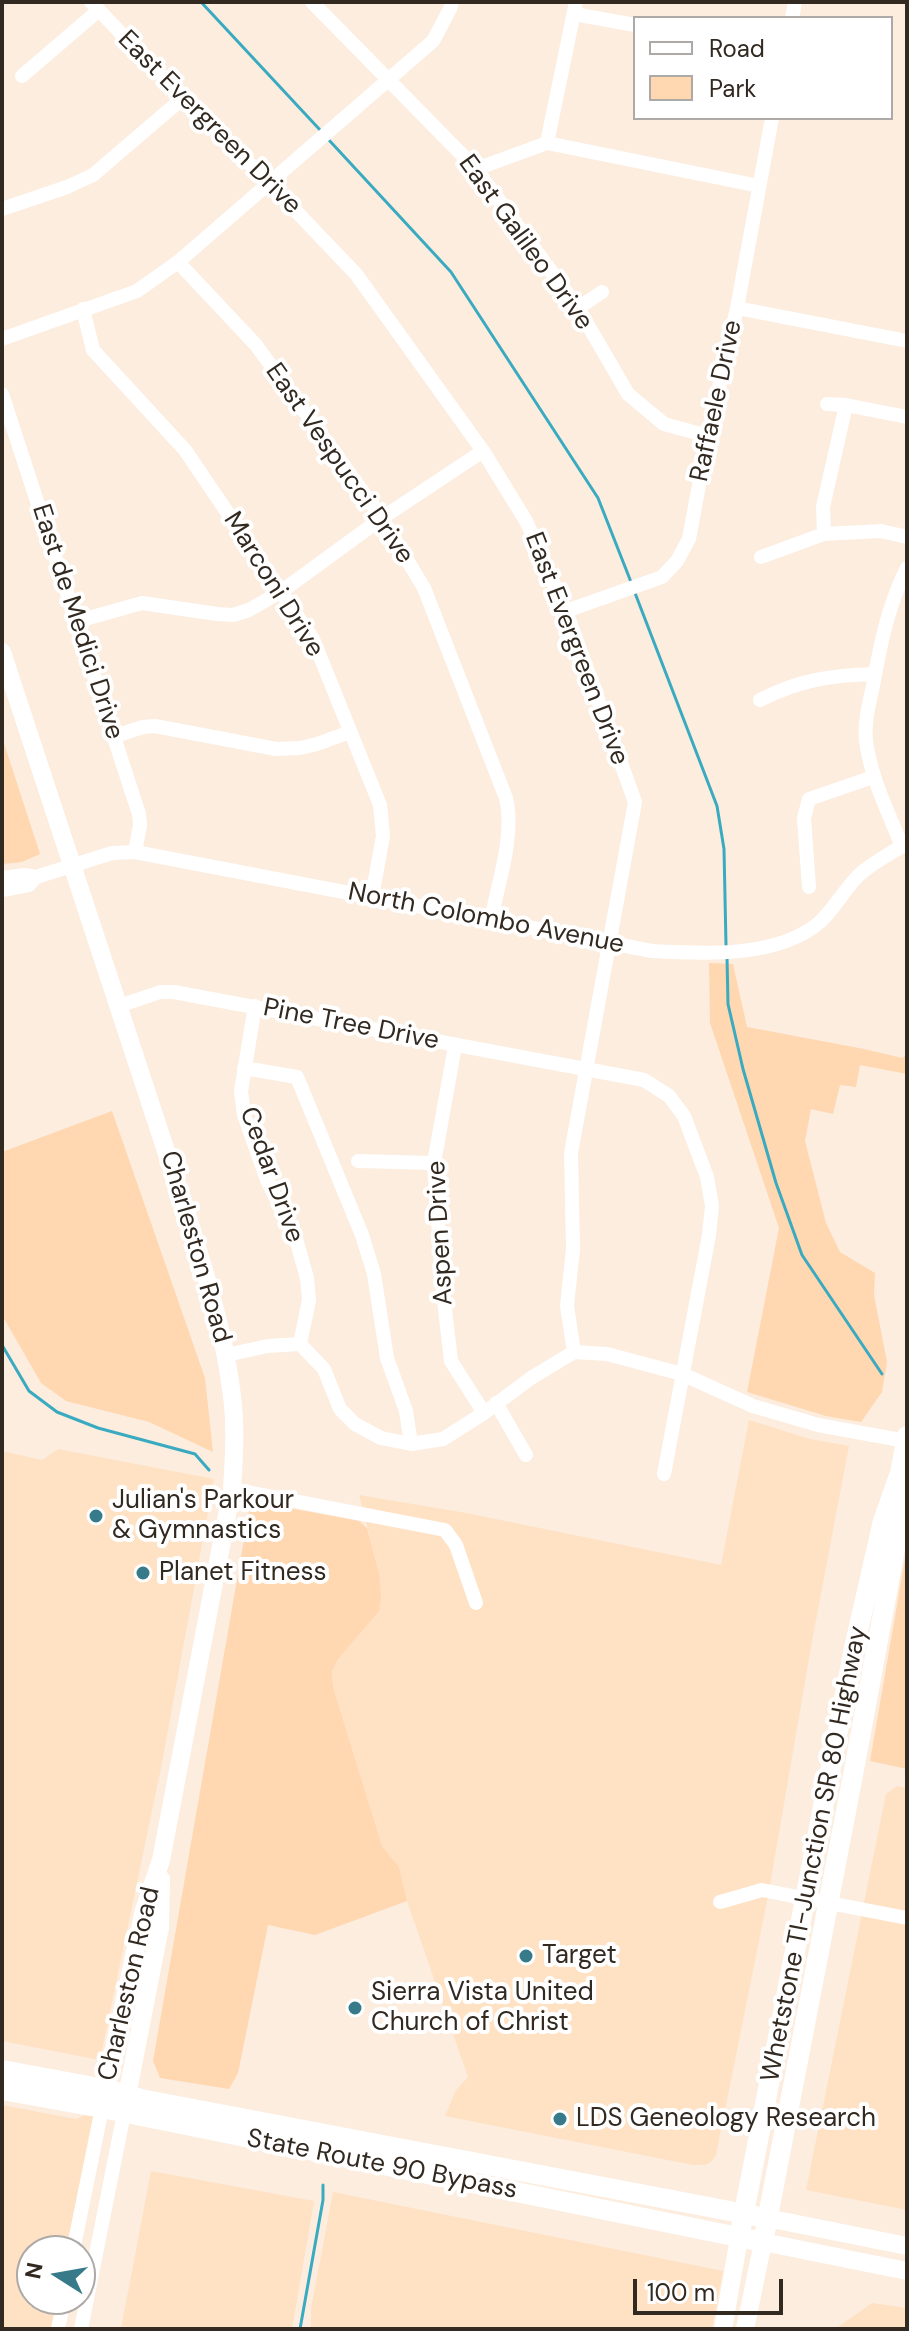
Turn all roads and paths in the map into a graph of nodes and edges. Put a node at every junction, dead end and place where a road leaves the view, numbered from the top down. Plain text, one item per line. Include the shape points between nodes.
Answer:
1 (312, 2) edge
2 (452, 2) edge
3 (95, 6) edge
4 (575, 8) edge
5 (633, 24) edge
6 (22, 76) dead end
7 (387, 80) junction
8 (183, 98) junction
9 (772, 120) edge
10 (547, 143) junction
11 (476, 169) junction
12 (270, 184) junction
13 (759, 186) junction
14 (2, 209) edge
15 (178, 262) junction
16 (602, 292) dead end
17 (578, 308) junction
18 (737, 308) junction
19 (83, 309) junction
20 (2, 339) edge
21 (907, 341) edge
22 (2, 394) edge
23 (827, 404) dead end
24 (846, 405) junction
25 (907, 417) edge
26 (708, 436) junction
27 (483, 451) junction
28 (382, 518) junction
29 (824, 534) junction
30 (907, 537) edge
31 (761, 557) dead end
32 (907, 568) edge
33 (282, 591) junction
34 (566, 611) junction
35 (78, 621) junction
36 (2, 652) edge
37 (875, 674) junction
38 (760, 700) dead end
39 (350, 732) junction
40 (115, 736) junction
41 (873, 777) junction
42 (904, 846) edge
43 (135, 852) junction
44 (72, 866) junction
45 (36, 877) junction
46 (2, 878) edge
47 (809, 887) dead end
48 (2, 890) edge
49 (372, 897) junction
50 (491, 920) junction
51 (609, 943) junction
52 (119, 1006) junction
53 (255, 1006) junction
54 (455, 1046) junction
55 (244, 1068) junction
56 (585, 1069) junction
57 (358, 1161) dead end
58 (434, 1163) junction
59 (300, 1344) junction
60 (574, 1352) junction
61 (226, 1355) junction
62 (682, 1374) junction
63 (490, 1408) junction
64 (906, 1438) edge
65 (411, 1444) junction
66 (526, 1455) dead end
67 (900, 1473) junction
68 (664, 1474) dead end
69 (232, 1489) junction
70 (476, 1603) dead end
71 (161, 1860) junction
72 (806, 1899) junction
73 (720, 1902) dead end
74 (829, 1903) junction
75 (907, 1918) edge
76 (2, 2070) edge
77 (2, 2090) edge
78 (104, 2099) junction
79 (126, 2105) junction
80 (744, 2214) junction
81 (767, 2218) junction
82 (76, 2235) edge
83 (739, 2238) junction
84 (763, 2242) junction
85 (907, 2246) edge
86 (907, 2271) edge
87 (81, 2329) edge
88 (723, 2329) edge
89 (745, 2329) edge

1 - 7 street, East Galileo Drive
2 - 7 street via 433,41
3 - 6 street
3 - 8 street, East Evergreen Drive
4 - 5 street
4 - 10 street
7 - 11 street, East Galileo Drive
7 - 12 street
8 - 12 street, East Evergreen Drive
8 - 14 street via 93,175
9 - 13 street, Raffaele Drive
10 - 11 street
10 - 13 street
11 - 17 street, East Galileo Drive
12 - 15 street
12 - 27 street, East Evergreen Drive via 356,274
13 - 18 street, Raffaele Drive
15 - 19 street via 137,291
15 - 28 street, East Vespucci Drive via 256,345
16 - 17 street
17 - 26 street, East Galileo Drive via 628,394 664,424
18 - 21 street
18 - 26 street, Raffaele Drive
19 - 20 street
19 - 33 street, Marconi Drive via 93,350 185,450
22 - 35 street, East de Medici Drive
23 - 24 street
24 - 25 street
24 - 29 street via 823,507
26 - 34 street, Raffaele Drive via 689,539 677,561 662,577
27 - 28 street
27 - 34 street, East Evergreen Drive via 526,521
28 - 33 street
28 - 50 street, East Vespucci Drive via 424,588 506,798 508,831
29 - 30 street via 881,531
29 - 31 street
32 - 37 street via 896,590
33 - 35 street via 233,615 142,603
33 - 39 street, Marconi Drive via 313,639
34 - 51 street, East Evergreen Drive via 635,802
35 - 40 street, East de Medici Drive
36 - 44 main road, Charleston Road
37 - 38 street via 811,680
37 - 41 street via 866,738
39 - 40 street via 300,748 276,749 155,726
39 - 49 street, Marconi Drive via 383,822
40 - 43 street, East de Medici Drive via 139,814
41 - 42 street
41 - 47 street via 809,799 804,818
42 - 51 street, North Colombo Avenue via 861,874 821,921 798,937 773,945 696,953
43 - 44 street, North Colombo Avenue via 112,853
43 - 49 street, North Colombo Avenue
44 - 45 street, North Colombo Avenue
44 - 52 main road, Charleston Road
45 - 46 street, North Colombo Avenue
45 - 48 street, North Colombo Avenue via 29,885
49 - 50 street, North Colombo Avenue
50 - 51 street, North Colombo Avenue
51 - 56 street, East Evergreen Drive
52 - 53 street, Pine Tree Drive via 174,992
52 - 61 main road, Charleston Road via 216,1308
53 - 54 street, Pine Tree Drive
53 - 55 street, Cedar Drive
54 - 56 street, Pine Tree Drive
54 - 58 street, Aspen Drive
55 - 59 street, Cedar Drive via 244,1115 307,1278 309,1300
55 - 65 street via 297,1077 366,1248 387,1358 406,1411
56 - 60 street, East Evergreen Drive via 571,1153 573,1249 567,1306
56 - 62 street, Pine Tree Drive via 644,1080 669,1096 684,1116 707,1177 709,1235
57 - 58 street
58 - 63 street, Aspen Drive via 451,1361
59 - 61 street
59 - 65 street via 324,1369 340,1409 355,1424 381,1438
60 - 62 street via 607,1354
60 - 63 street
61 - 69 main road, Charleston Road via 233,1398
62 - 64 street via 753,1406 818,1425
62 - 68 street
63 - 65 street via 443,1439
63 - 66 street, Aspen Drive
64 - 67 highway, Whetstone TI-Junction SR 80 Highway
67 - 72 highway, Whetstone TI-Junction SR 80 Highway via 883,1521 854,1648
67 - 74 highway, Whetstone TI-Junction SR 80 Highway via 899,1527
69 - 70 street via 445,1530 456,1545
69 - 71 main road, Charleston Road
71 - 78 main road, Charleston Road via 144,1910
71 - 79 main road, Charleston Road via 160,1927
72 - 73 street via 762,1890
72 - 74 street
72 - 80 highway, Whetstone TI-Junction SR 80 Highway
74 - 75 street
74 - 81 highway, Whetstone TI-Junction SR 80 Highway
76 - 78 highway, State Route 90 Bypass
77 - 78 highway, State Route 90 Bypass
78 - 79 highway, State Route 90 Bypass
78 - 82 street
79 - 80 highway, State Route 90 Bypass
79 - 83 highway, State Route 90 Bypass
79 - 87 street
80 - 81 highway, State Route 90 Bypass
80 - 83 highway, Whetstone TI-Junction SR 80 Highway
81 - 84 highway, Whetstone TI-Junction SR 80 Highway
81 - 85 main road
83 - 84 highway, State Route 90 Bypass
83 - 88 main road
84 - 86 main road
84 - 89 main road

